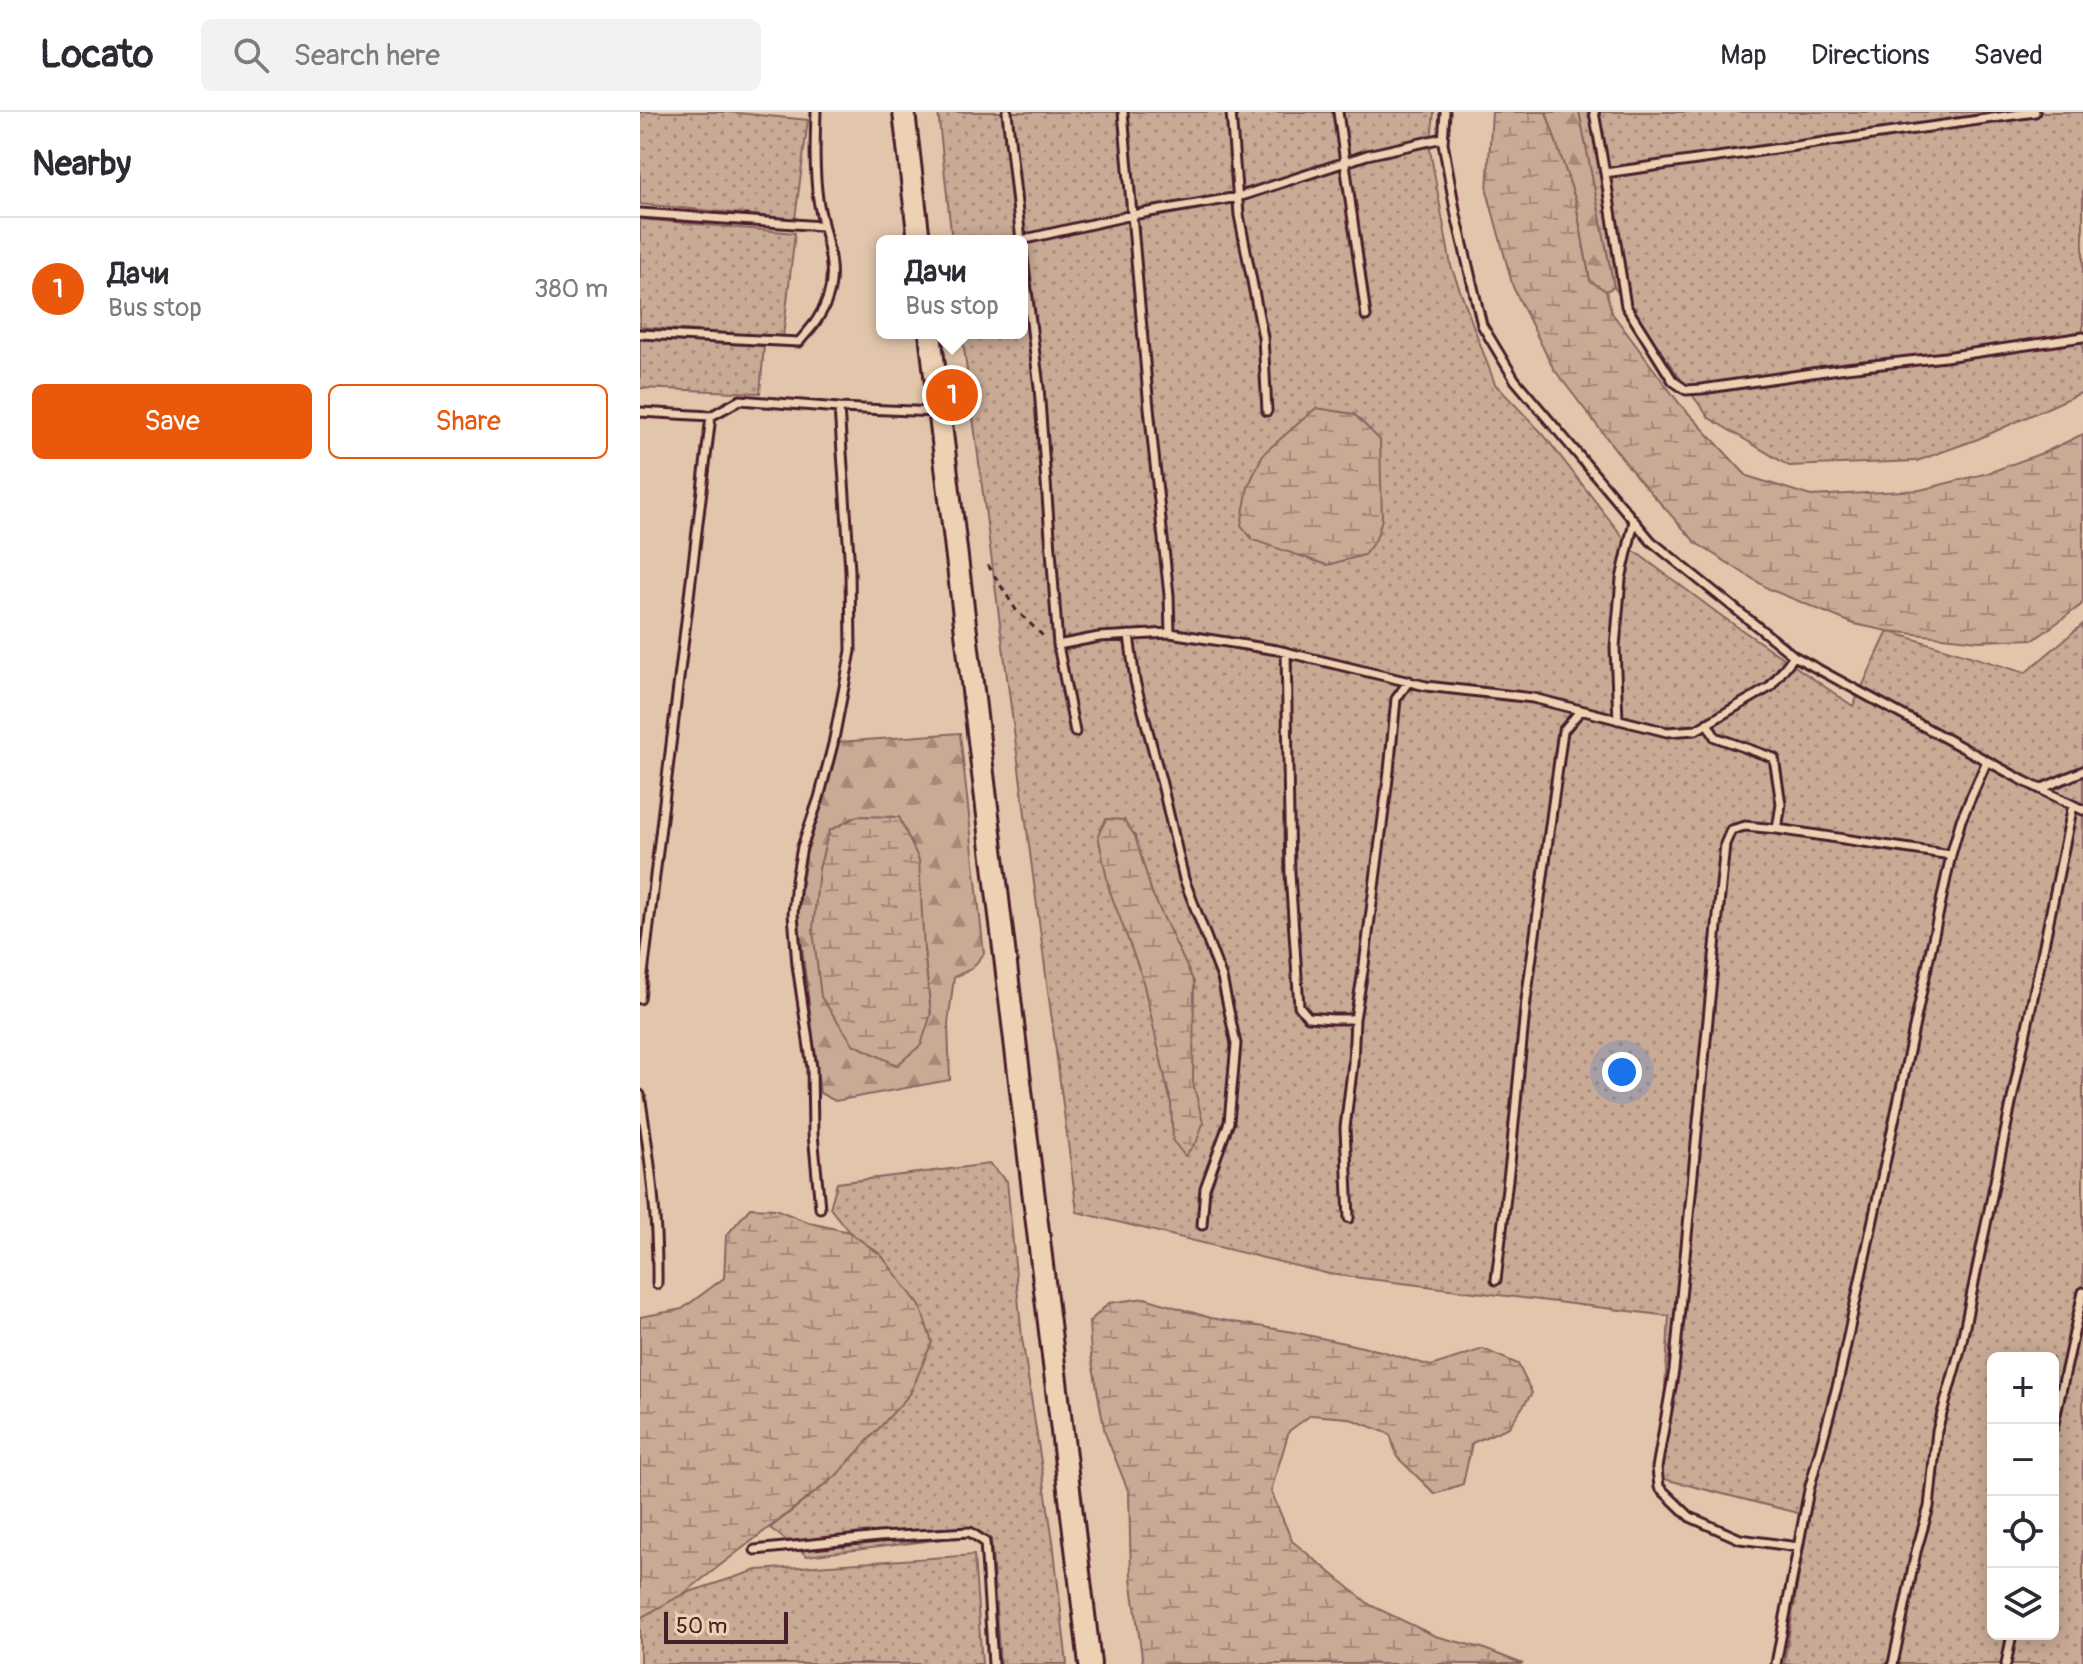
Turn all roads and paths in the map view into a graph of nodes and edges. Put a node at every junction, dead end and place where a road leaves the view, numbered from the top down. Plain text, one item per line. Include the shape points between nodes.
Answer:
1 (816, 112) edge
2 (904, 112) edge
3 (1007, 112) edge
4 (1123, 112) edge
5 (1231, 112) edge
6 (1338, 112) edge
7 (1445, 112) edge
8 (1594, 112) edge
9 (2035, 112) edge
10 (1443, 138) junction
11 (1344, 163) junction
12 (1605, 173) junction
13 (1238, 197) junction
14 (640, 213) edge
15 (1132, 215) junction
16 (822, 226) junction
17 (918, 235) edge
18 (1020, 235) edge
19 (1028, 238) edge
20 (1028, 298) edge
21 (1366, 316) dead end
22 (640, 334) edge
23 (2083, 337) edge
24 (931, 339) edge
25 (839, 408) junction
26 (1267, 411) dead end
27 (640, 412) edge
28 (939, 412) junction
29 (711, 416) junction
30 (1634, 521) junction
31 (988, 565) dead end
32 (1170, 633) junction
33 (1129, 635) junction
34 (1058, 645) junction
35 (1286, 652) junction
36 (1794, 656) junction
37 (1409, 681) junction
38 (1581, 710) junction
39 (1618, 720) junction
40 (1707, 723) junction
41 (1075, 732) dead end
42 (1987, 761) junction
43 (2083, 771) edge
44 (2040, 789) junction
45 (2073, 805) junction
46 (2083, 810) edge
47 (1777, 829) junction
48 (1951, 855) junction
49 (640, 999) edge
50 (1355, 1019) junction
51 (640, 1095) edge
52 (820, 1208) dead end
53 (1349, 1218) dead end
54 (1202, 1225) dead end
55 (1496, 1280) dead end
56 (657, 1284) dead end
57 (2083, 1292) edge
58 (2054, 1424) edge
59 (1798, 1547) junction
60 (755, 1550) dead end
61 (2011, 1640) edge
62 (993, 1664) edge
63 (1090, 1664) edge
64 (1776, 1664) edge
65 (1893, 1664) edge
66 (2006, 1664) edge

1 - 16 lane
2 - 17 main road
3 - 18 lane
4 - 15 lane
5 - 13 lane
6 - 11 lane
7 - 10 lane
8 - 12 lane
9 - 12 lane
10 - 11 lane
10 - 30 lane via 1482,325 1515,380
11 - 13 lane
11 - 21 lane
12 - 23 lane via 1626,306 1673,381 1686,390
13 - 15 lane
13 - 26 lane via 1263,337
14 - 16 lane
15 - 19 lane
15 - 32 lane
16 - 22 lane via 831,256 831,286 819,317 799,342
20 - 34 lane
24 - 28 main road
25 - 28 lane
25 - 29 lane via 740,400
25 - 52 lane via 851,651 833,744 802,847 793,914 812,1068
27 - 29 lane
28 - 63 main road
29 - 49 lane
30 - 36 lane via 1651,541
30 - 39 lane via 1621,579 1615,647
31 - 34 path via 1016,610
32 - 33 lane
32 - 35 lane
33 - 34 lane
33 - 54 lane via 1135,681 1184,879 1222,978 1236,1044 1229,1122 1205,1188
34 - 41 lane
35 - 37 lane
35 - 50 lane via 1290,874 1299,1006 1308,1017
36 - 40 lane via 1770,687
36 - 42 lane
37 - 38 lane
37 - 50 lane via 1396,699
38 - 39 lane
38 - 55 lane via 1563,731 1526,1000
39 - 40 lane via 1667,732 1696,730
40 - 47 lane via 1715,737 1774,758 1781,804
42 - 44 lane
42 - 48 lane
43 - 44 lane
44 - 45 lane
45 - 46 lane
45 - 65 lane via 1960,1350 1937,1431 1929,1507
47 - 48 lane
47 - 59 lane via 1731,830 1725,844 1674,1370 1657,1468 1659,1487 1690,1517 1740,1539
48 - 59 lane
50 - 53 lane via 1345,1128
51 - 56 lane via 651,1167
57 - 58 lane
59 - 64 lane
60 - 62 lane via 970,1532 985,1542
61 - 66 lane

